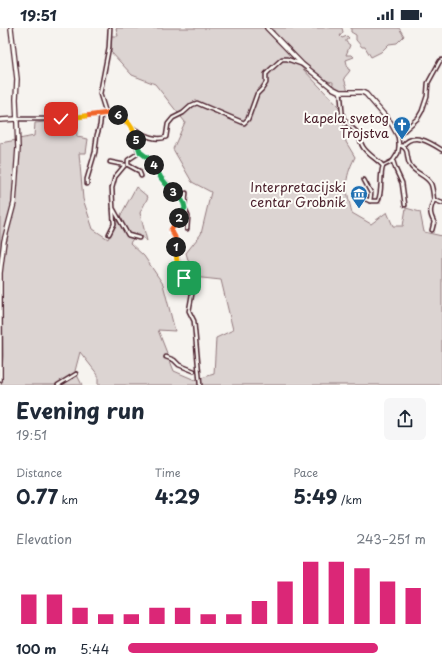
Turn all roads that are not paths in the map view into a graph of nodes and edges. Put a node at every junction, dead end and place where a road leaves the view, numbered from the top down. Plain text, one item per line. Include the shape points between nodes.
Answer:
1 (11, 28) edge
2 (267, 28) edge
3 (110, 29) edge
4 (442, 60) edge
5 (302, 64) junction
6 (340, 92) junction
7 (106, 113) junction
8 (102, 114) junction
9 (17, 119) junction
10 (0, 120) edge
11 (134, 131) junction
12 (398, 136) junction
13 (399, 145) junction
14 (403, 146) junction
15 (442, 150) edge
16 (140, 152) junction
17 (393, 161) junction
18 (110, 162) dead end
19 (127, 165) junction
20 (383, 166) junction
21 (141, 176) dead end
22 (364, 180) dead end
23 (87, 184) dead end
24 (186, 193) dead end
25 (361, 197) dead end
26 (434, 200) junction
27 (370, 201) junction
28 (442, 203) edge
29 (405, 205) dead end
30 (185, 206) junction
31 (113, 208) junction
32 (187, 228) dead end
33 (432, 230) dead end
34 (109, 234) dead end
35 (139, 238) dead end
36 (166, 357) dead end
37 (198, 369) junction
38 (194, 371) junction
39 (76, 374) dead end
40 (199, 374) junction
41 (0, 380) edge
42 (58, 385) edge
43 (200, 385) edge

1 - 9 main road via 17,79
2 - 5 main road
3 - 7 street via 100,94
4 - 12 street via 428,83 427,96 418,118
5 - 6 main road
5 - 11 street via 282,59 266,74 266,83 257,94 248,119 244,123 197,103 173,118 168,124 166,137 161,139
6 - 12 main road via 366,94 391,123
6 - 20 street via 343,118 356,131 365,150
7 - 8 street
7 - 11 street via 119,115
8 - 9 street via 61,119
8 - 23 street
9 - 10 main road
9 - 41 main road via 18,148 14,202 0,273
11 - 16 street
12 - 13 street
13 - 14 street
13 - 17 street
14 - 15 street via 408,141 420,139
14 - 26 street via 407,151 411,168 427,178 431,184
16 - 19 street via 128,160
16 - 30 street via 152,161 161,178 183,200
17 - 20 street
17 - 29 street via 402,183
18 - 19 street
19 - 21 street via 139,171
19 - 31 street via 113,182
20 - 27 street via 381,194 377,202
22 - 27 street via 371,193
24 - 30 street
25 - 27 street
26 - 28 street
26 - 33 street via 430,210 434,222
30 - 32 street via 188,216
30 - 37 street via 171,230 177,242 180,274 190,286 192,294 189,308 194,321
31 - 34 street via 114,224
31 - 35 street via 128,235
36 - 38 street
37 - 38 street
37 - 40 street
38 - 40 street
39 - 42 street
40 - 43 street

